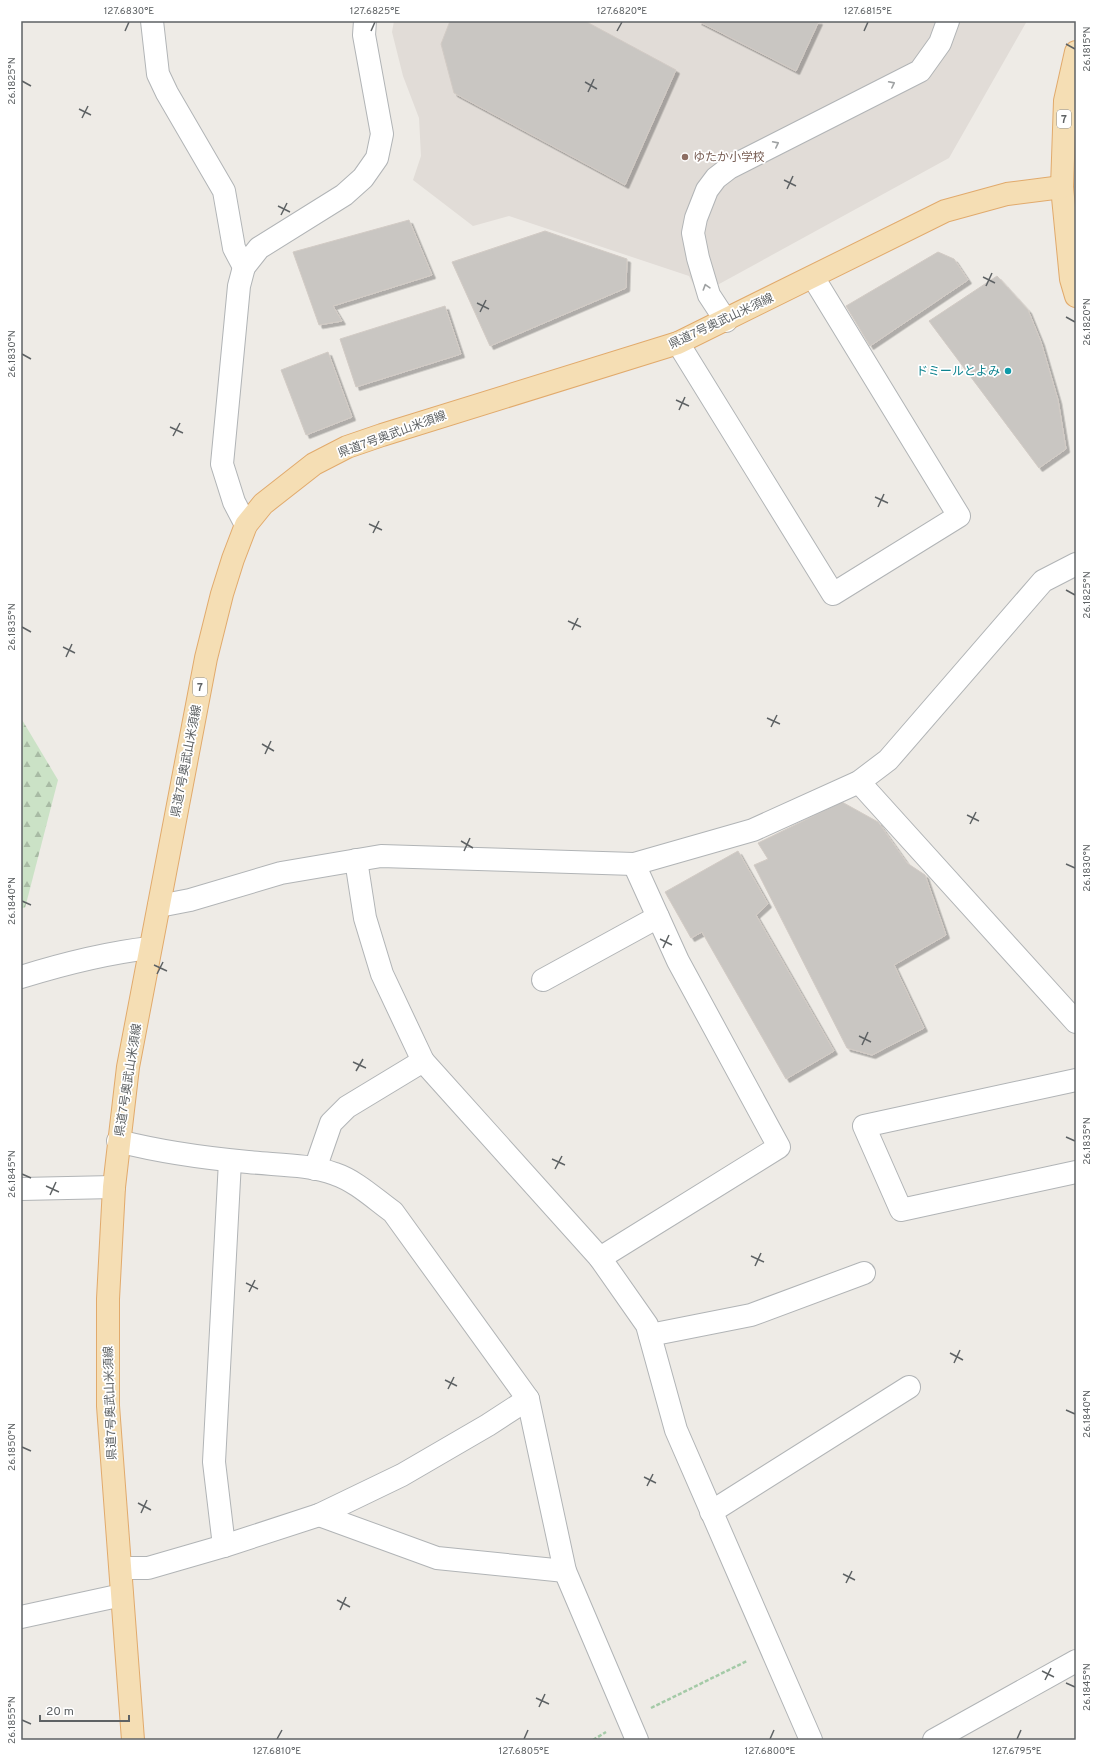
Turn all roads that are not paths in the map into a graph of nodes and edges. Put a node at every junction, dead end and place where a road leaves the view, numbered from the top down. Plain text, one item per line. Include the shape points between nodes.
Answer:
1 (152, 21) edge
2 (365, 21) edge
3 (948, 21) edge
4 (1076, 52) edge
5 (1062, 187) junction
6 (244, 267) junction
7 (813, 277) junction
8 (1076, 296) edge
9 (726, 321) junction
10 (678, 343) junction
11 (246, 525) junction
12 (1075, 566) edge
13 (859, 782) junction
14 (356, 860) junction
15 (634, 864) junction
16 (159, 906) junction
17 (658, 917) junction
18 (150, 948) junction
19 (21, 976) edge
20 (543, 980) dead end
21 (1076, 1022) edge
22 (423, 1061) junction
23 (1076, 1080) edge
24 (118, 1141) junction
25 (230, 1160) junction
26 (315, 1169) junction
27 (1076, 1172) edge
28 (114, 1187) junction
29 (21, 1189) edge
30 (600, 1258) junction
31 (864, 1273) dead end
32 (650, 1335) junction
33 (909, 1387) dead end
34 (528, 1399) junction
35 (711, 1512) junction
36 (320, 1515) junction
37 (224, 1546) junction
38 (121, 1568) junction
39 (565, 1571) junction
40 (122, 1595) junction
41 (21, 1617) edge
42 (1076, 1661) edge
43 (133, 1740) edge
44 (637, 1740) edge
45 (811, 1740) edge
46 (934, 1740) edge

1 - 6 street via 158,74 224,191 234,248
2 - 6 street via 364,35 382,134 377,158 363,178 344,195 259,248
9 -> 3 street via 709,295 694,233 707,190 728,168 920,70 940,43
4 - 5 main road, 7 via 1065,101
5 - 7 main road, 県道7号奥武山米須線 / 7 via 1008,194 945,211
5 - 8 main road, 7 via 1071,279
6 - 11 street via 239,286 222,464 234,502
7 - 9 main road, 県道7号奥武山米須線 / 7
7 - 10 street via 959,516 833,594
9 - 10 main road, 県道7号奥武山米須線 / 7
10 - 11 main road, 県道7号奥武山米須線 / 7 via 417,423 347,448 314,464 285,486 263,504
11 - 16 main road, 県道7号奥武山米須線 / 7 via 213,625
12 - 13 street via 1043,581 888,760
13 - 15 street via 753,830
13 - 21 street
14 - 15 street via 381,856
14 - 16 street via 281,872 190,900
14 - 22 street via 365,918 382,974
15 - 17 street
16 - 18 main road, 県道7号奥武山米須線 / 7
17 - 20 street
17 - 30 street via 678,961 779,1147
18 - 19 street via 118,952
18 - 24 main road, 県道7号奥武山米須線 / 7 via 128,1067
22 - 26 street via 347,1107 331,1123
22 - 30 street
23 - 27 street via 864,1126 901,1210
24 - 25 street via 156,1151
24 - 28 main road, 県道7号奥武山米須線 / 7
25 - 26 street
25 - 37 street via 214,1462
26 - 34 street via 336,1174 393,1212
28 - 29 street
28 - 38 main road, 県道7号奥武山米須線 / 7 via 108,1299 108,1398
30 - 32 street via 647,1325
31 - 32 street via 751,1315
32 - 35 street via 676,1430
33 - 35 street
34 - 36 street via 402,1475
34 - 39 street
35 - 45 street
36 - 37 street
36 - 39 street via 437,1558
37 - 38 street via 148,1568
38 - 40 main road, 県道7号奥武山米須線 / 7
39 - 44 street
40 - 41 street
40 - 43 main road, 県道7号奥武山米須線 / 7
42 - 46 street

